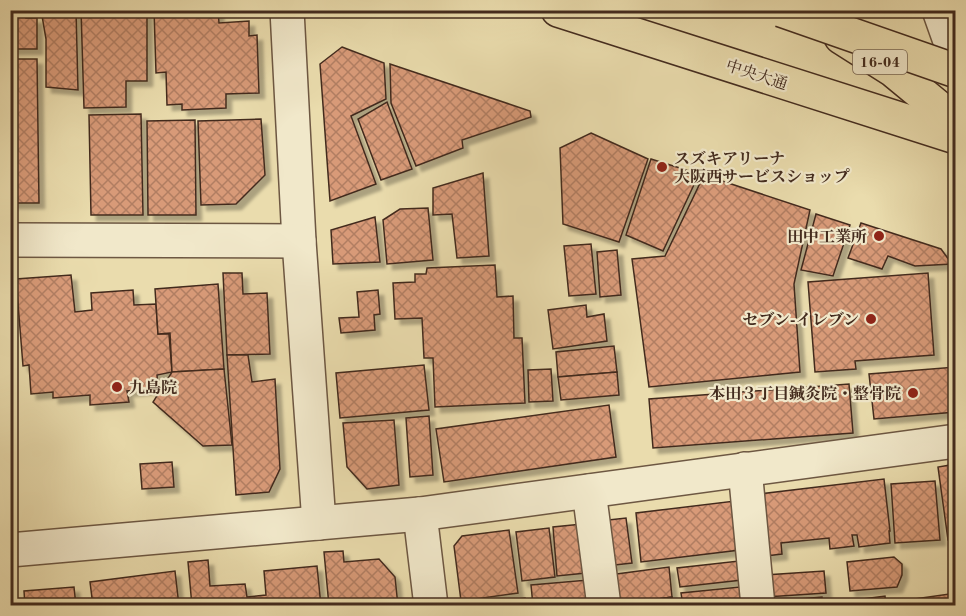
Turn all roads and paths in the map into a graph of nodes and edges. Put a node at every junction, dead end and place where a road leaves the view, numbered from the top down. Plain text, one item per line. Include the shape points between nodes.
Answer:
1 (287, 10) edge
2 (558, 10) edge
3 (781, 10) edge
4 (799, 10) edge
5 (939, 10) edge
6 (956, 58) edge
7 (956, 71) edge
8 (956, 122) edge
9 (956, 137) edge
10 (10, 240) edge
11 (299, 241) junction
12 (956, 441) edge
13 (745, 469) junction
14 (589, 491) junction
15 (420, 514) junction
16 (319, 523) junction
17 (10, 550) edge
18 (431, 606) edge
19 (604, 606) edge
20 (758, 606) edge

1 - 11 street
2 - 9 main road, 中央大通
3 - 7 main road, bridge
4 - 8 main road, 16-04 via 893,70
5 - 6 street
10 - 11 street
11 - 16 street
12 - 13 street
13 - 14 street
13 - 20 street
14 - 15 street
14 - 19 street
15 - 16 street
15 - 18 street
16 - 17 street

